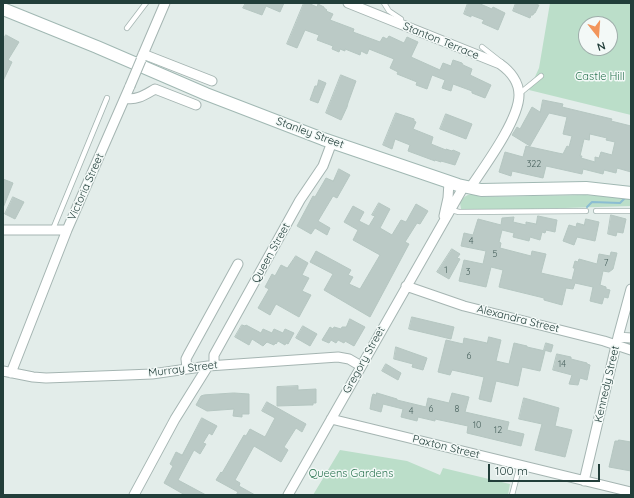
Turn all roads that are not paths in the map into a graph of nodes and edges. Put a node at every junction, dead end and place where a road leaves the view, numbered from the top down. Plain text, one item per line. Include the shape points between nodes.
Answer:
1 (146, 3) edge
2 (165, 3) edge
3 (348, 3) edge
4 (384, 3) edge
5 (3, 10) edge
6 (401, 24) junction
7 (127, 28) dead end
8 (482, 46) dead end
9 (142, 57) junction
10 (508, 70) junction
11 (541, 76) dead end
12 (212, 81) dead end
13 (519, 94) junction
14 (107, 98) dead end
15 (125, 98) junction
16 (196, 105) dead end
17 (332, 142) junction
18 (449, 182) junction
19 (467, 187) junction
20 (631, 193) edge
21 (451, 210) junction
22 (586, 211) dead end
23 (596, 211) dead end
24 (631, 211) edge
25 (441, 225) junction
26 (53, 229) junction
27 (3, 230) edge
28 (67, 230) junction
29 (238, 264) dead end
30 (406, 286) junction
31 (631, 289) edge
32 (631, 338) edge
33 (617, 341) junction
34 (631, 350) edge
35 (211, 365) junction
36 (361, 366) junction
37 (187, 368) junction
38 (7, 372) edge
39 (331, 419) junction
40 (520, 465) junction
41 (584, 481) junction
42 (631, 492) edge
43 (134, 495) edge
44 (288, 495) edge
45 (512, 495) edge

1 - 7 lane
2 - 9 street, Victoria Street
3 - 6 street, Stanton Terrace
4 - 6 lane via 389,11 401,19
5 - 17 main road, Stanley Street via 189,87
6 - 10 street, Stanton Terrace via 500,64
8 - 10 lane
9 - 12 street
9 - 15 street, Victoria Street, bridge
10 - 13 street via 516,81
11 - 13 lane
13 - 19 street, Gregory Street via 508,127 495,150
14 - 26 lane
15 - 16 street via 136,99 155,89
15 - 28 street, Victoria Street
17 - 18 main road, Stanley Street
17 - 35 street, Queen Street via 323,166 300,200 214,355
18 - 19 main road, Stanley Street
18 - 25 street, Gregory Street via 447,205
19 - 20 main road, Stanley Street via 494,190 586,188
19 - 21 street, Gregory Street
21 - 22 lane
21 - 25 street, Gregory Street
23 - 24 lane
25 - 30 street, Gregory Street
26 - 27 street
26 - 28 street
28 - 38 street, Victoria Street
29 - 37 street via 186,359
30 - 33 street, Alexandra Street via 464,306
30 - 36 street, Gregory Street
31 - 33 street, Kennedy Street
32 - 33 street, Alexandra Street
33 - 34 street, Alexandra Street
33 - 41 street, Kennedy Street
35 - 36 street, Murray Street via 338,357 349,359
35 - 37 street, Murray Street
35 - 43 street, Queen Street via 175,419
36 - 39 street, Gregory Street
37 - 38 street, Murray Street via 143,374 54,378
39 - 40 street, Paxton Street
39 - 44 street, Gregory Street
40 - 41 street, Paxton Street
40 - 45 lane
41 - 42 street, Paxton Street

